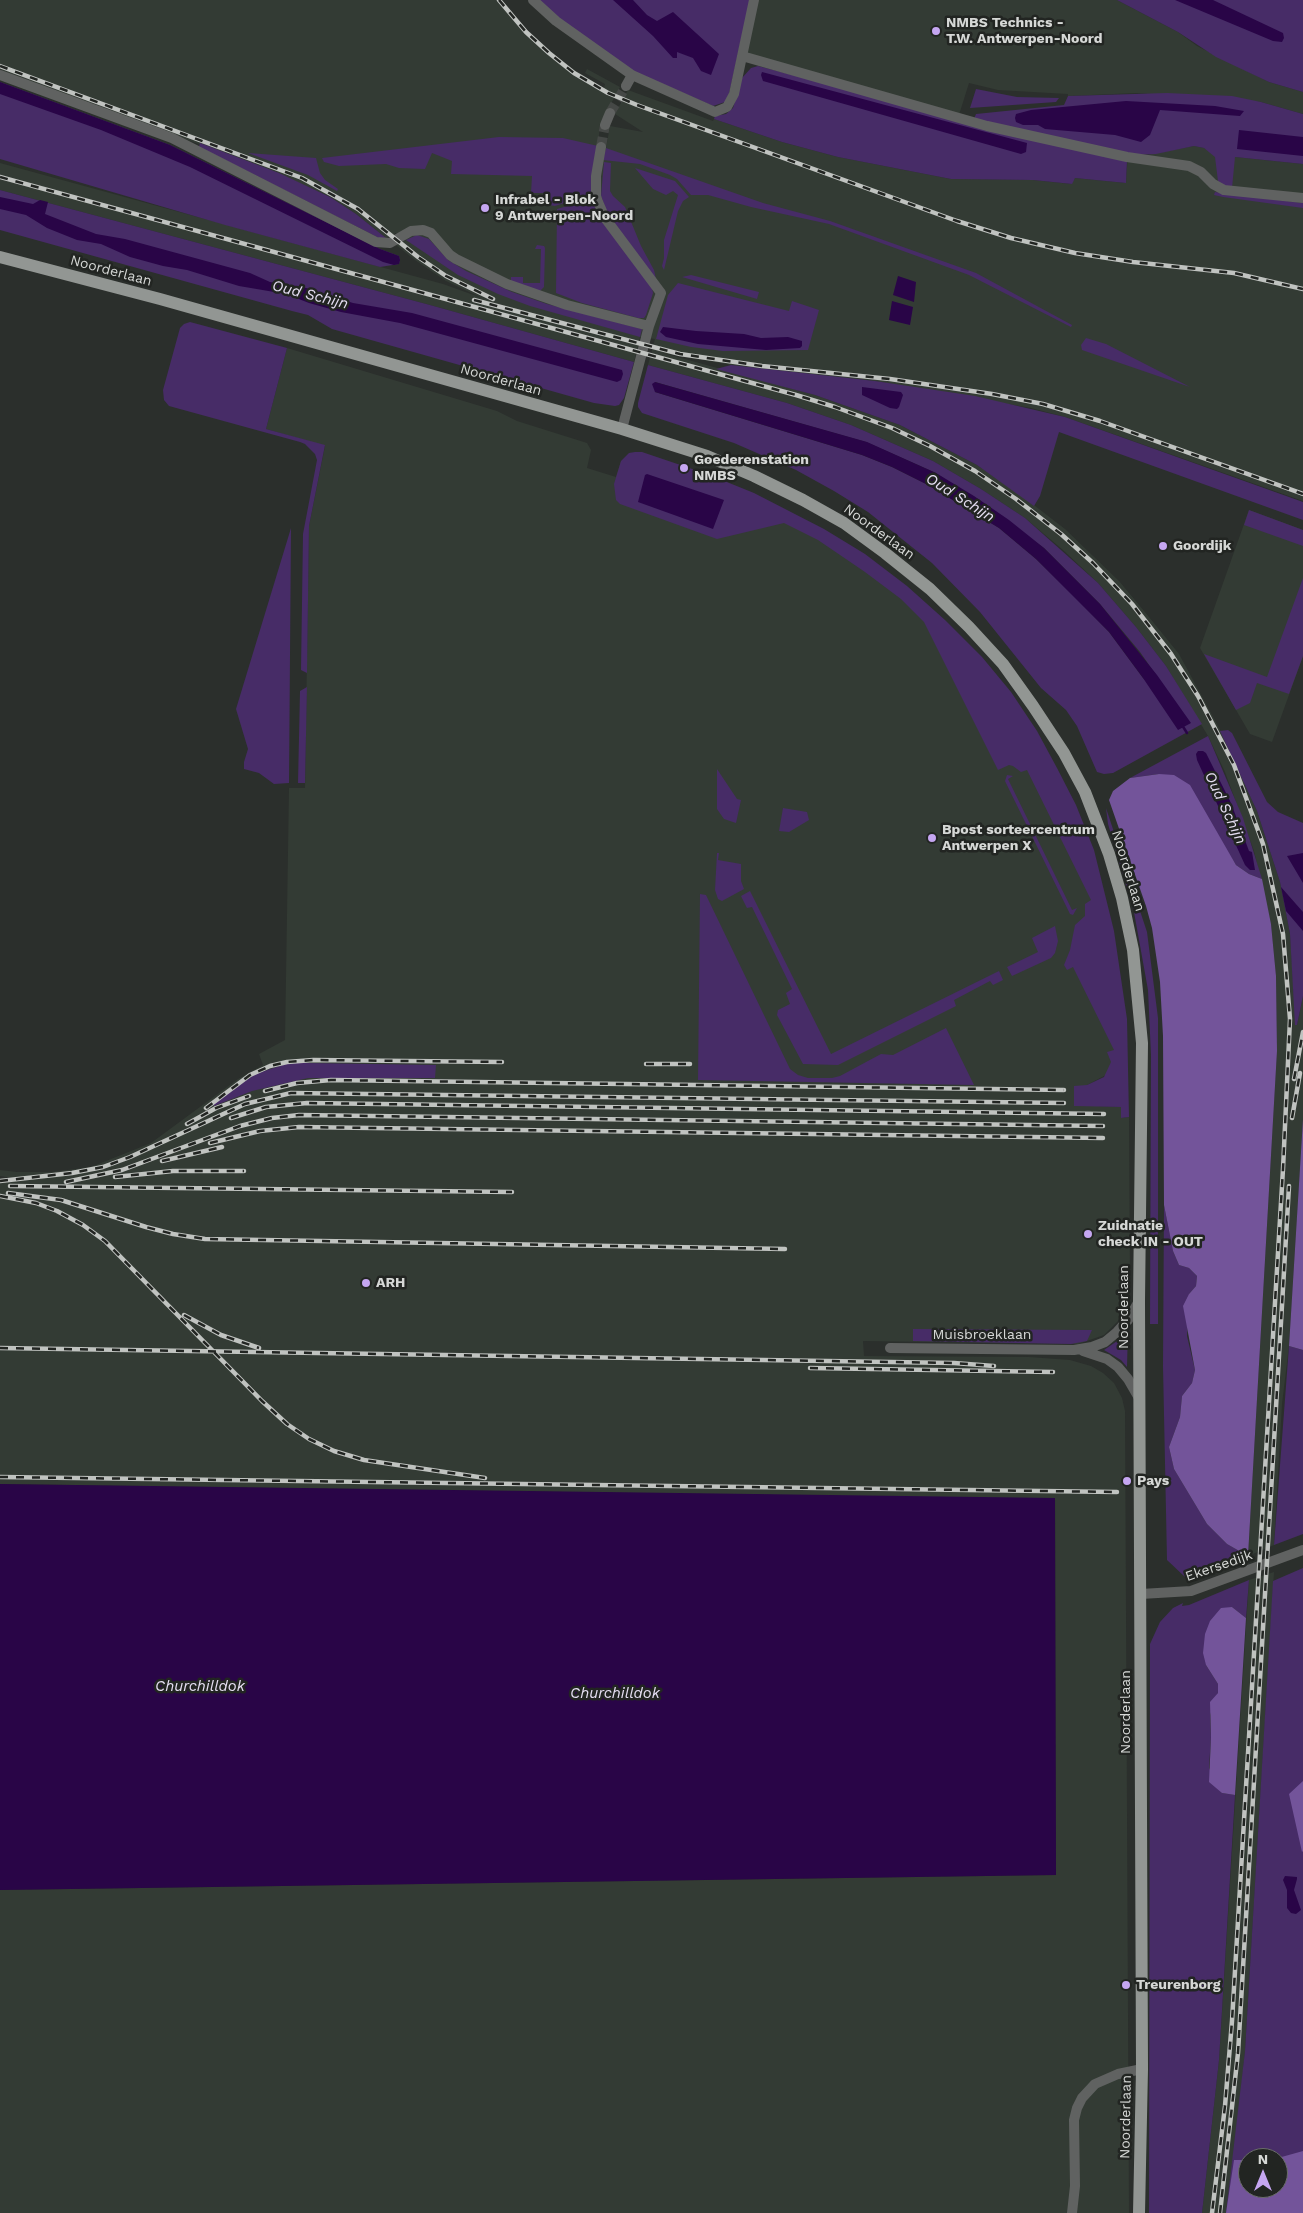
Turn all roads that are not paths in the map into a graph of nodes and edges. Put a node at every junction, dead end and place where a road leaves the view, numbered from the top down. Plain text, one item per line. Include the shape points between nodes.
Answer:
1 (533, 0) edge
2 (754, 0) edge
3 (742, 56) junction
4 (632, 74) junction
5 (0, 75) edge
6 (626, 86) tunnel mouth
7 (610, 113) tunnel mouth
8 (605, 124) tunnel mouth
9 (602, 147) tunnel mouth
10 (1303, 198) edge
11 (0, 257) edge
12 (650, 326) junction
13 (622, 429) junction
14 (1138, 1301) junction
15 (890, 1348) dead end
16 (1074, 1350) junction
17 (1139, 1398) junction
18 (1303, 1550) edge
19 (1141, 1594) junction
20 (1142, 2069) junction
21 (1072, 2213) edge
22 (1139, 2213) edge

1 - 4 street via 556,21
2 - 3 street
3 - 4 street via 734,94 721,111 708,110
3 - 10 street via 987,126 1127,157 1189,166 1224,190
4 - 6 street
5 - 12 street via 172,138 376,242 390,242 411,231 423,230 431,233 456,259 507,284 567,305
7 - 8 street
9 - 12 street via 596,176 598,202 605,218 661,292
11 - 13 main road, Noorderlaan
12 - 13 street
13 - 14 main road, Noorderlaan via 706,456 754,476 803,500 886,553 930,589 1003,664 1064,753 1085,792 1110,854 1133,950 1142,1042
14 - 16 street, Muisbroeklaan via 1128,1320 1105,1342
14 - 17 main road, Noorderlaan
15 - 16 street, Muisbroeklaan
16 - 17 street, Muisbroeklaan via 1093,1353 1118,1367
17 - 19 main road, Noorderlaan
18 - 19 street, Ekersedijk via 1191,1591
19 - 20 main road, Noorderlaan
20 - 21 street via 1118,2074 1095,2084 1077,2108
20 - 22 main road, Noorderlaan

